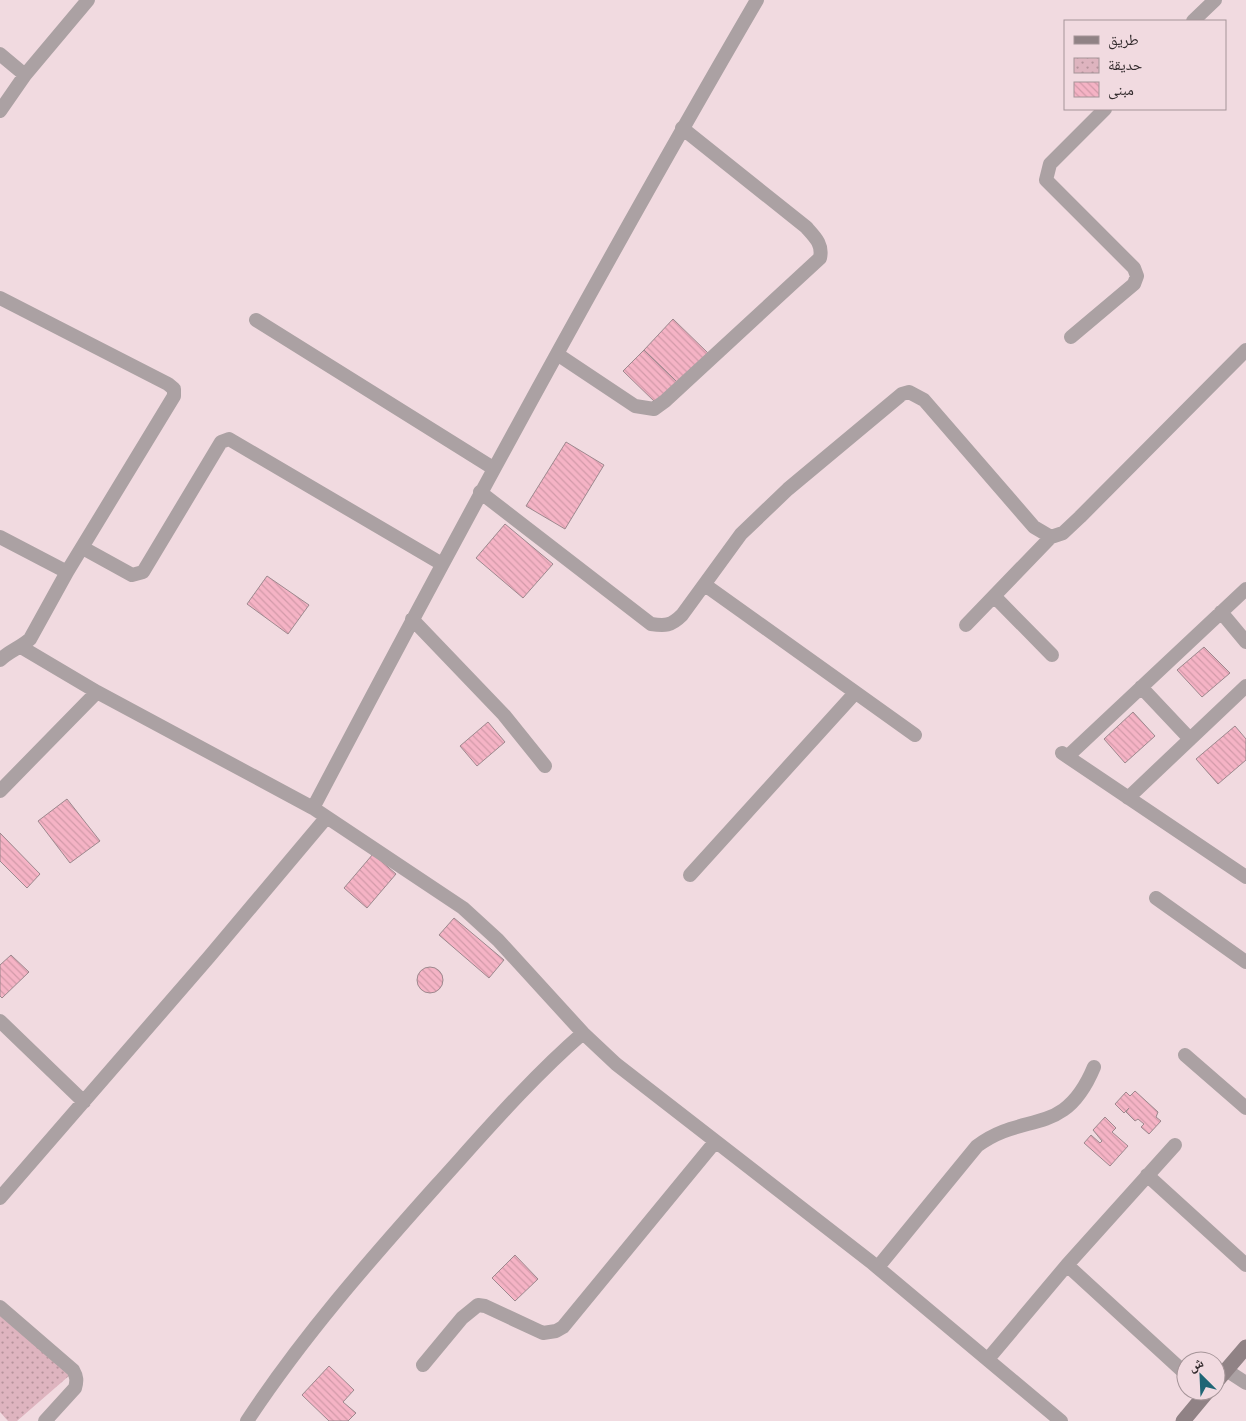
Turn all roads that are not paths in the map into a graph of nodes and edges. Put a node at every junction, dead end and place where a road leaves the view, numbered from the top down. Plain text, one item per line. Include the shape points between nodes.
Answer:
1 (88, 0) edge
2 (757, 0) edge
3 (1215, 0) edge
4 (1194, 20) edge
5 (0, 54) edge
6 (25, 75) junction
7 (1104, 110) edge
8 (0, 111) edge
9 (682, 128) junction
10 (0, 298) edge
11 (256, 320) dead end
12 (1071, 337) dead end
13 (1246, 350) edge
14 (557, 354) junction
15 (493, 468) junction
16 (480, 492) junction
17 (0, 537) edge
18 (1051, 537) junction
19 (83, 548) junction
20 (442, 564) junction
21 (67, 572) junction
22 (705, 585) junction
23 (1246, 589) edge
24 (994, 596) junction
25 (1221, 612) junction
26 (412, 619) junction
27 (966, 625) dead end
28 (1246, 642) edge
29 (21, 647) junction
30 (1052, 655) dead end
31 (0, 660) edge
32 (1246, 686) edge
33 (1141, 687) junction
34 (97, 692) junction
35 (855, 693) junction
36 (915, 735) dead end
37 (1190, 739) junction
38 (544, 766) dead end
39 (0, 792) edge
40 (1128, 798) junction
41 (312, 808) junction
42 (326, 818) junction
43 (690, 875) dead end
44 (1246, 877) edge
45 (1156, 898) dead end
46 (1246, 962) edge
47 (0, 1021) edge
48 (583, 1033) junction
49 (1185, 1056) dead end
50 (1094, 1067) dead end
51 (84, 1102) junction
52 (1246, 1108) edge
53 (716, 1142) junction
54 (1175, 1145) dead end
55 (1147, 1174) junction
56 (0, 1198) edge
57 (1067, 1265) junction
58 (1246, 1265) edge
59 (878, 1267) junction
60 (0, 1307) edge
61 (1246, 1347) edge
62 (988, 1359) junction
63 (422, 1365) dead end
64 (1176, 1365) edge
65 (1226, 1370) joint
66 (1246, 1383) edge
67 (1199, 1401) edge
68 (45, 1421) edge
69 (247, 1421) edge
70 (1061, 1421) edge
71 (1183, 1421) edge

1 - 6 street
2 - 9 street
3 - 4 street
5 - 6 street
6 - 8 street
7 - 12 street via 1050,164 1046,180 1134,268 1137,276 1134,284
9 - 14 street
9 - 14 street via 806,227 818,240 822,250 820,258 654,409 635,406
10 - 19 street via 174,389 171,405
11 - 15 street
13 - 18 street via 1080,517 1063,532
14 - 15 street
15 - 16 street
16 - 20 street
16 - 22 street via 651,624 674,624
17 - 21 street
18 - 22 street via 1034,527 924,400 909,392 902,394 781,496 741,534
18 - 24 street
19 - 20 street via 132,574 142,572 221,442 229,439
19 - 21 street
20 - 26 street
21 - 29 street via 30,639
22 - 35 street
23 - 25 street
24 - 27 street
24 - 30 street
25 - 28 street
25 - 33 street
26 - 38 street via 504,715
26 - 41 street
29 - 31 street
29 - 34 street
32 - 37 street
33 - 37 street
33 - 40 street via 1065,755
34 - 39 street
34 - 41 street
35 - 36 street
35 - 43 street
37 - 40 street
40 - 44 street
41 - 42 street
42 - 48 street via 463,908 504,946
42 - 51 street
45 - 46 street
47 - 51 street
48 - 53 street via 616,1064
48 - 69 street via 519,1093 355,1277 299,1346
49 - 52 street
50 - 59 street via 1087,1084 1064,1110 1046,1120 988,1138 977,1146
51 - 56 street
53 - 59 street
53 - 63 street via 563,1326 543,1333 478,1305 462,1318
54 - 55 street
55 - 57 street
55 - 58 street
57 - 62 street
57 - 64 street
59 - 62 street
60 - 68 street via 76,1375 75,1388
61 - 65 street
62 - 70 street
65 - 66 street
67 - 71 street

